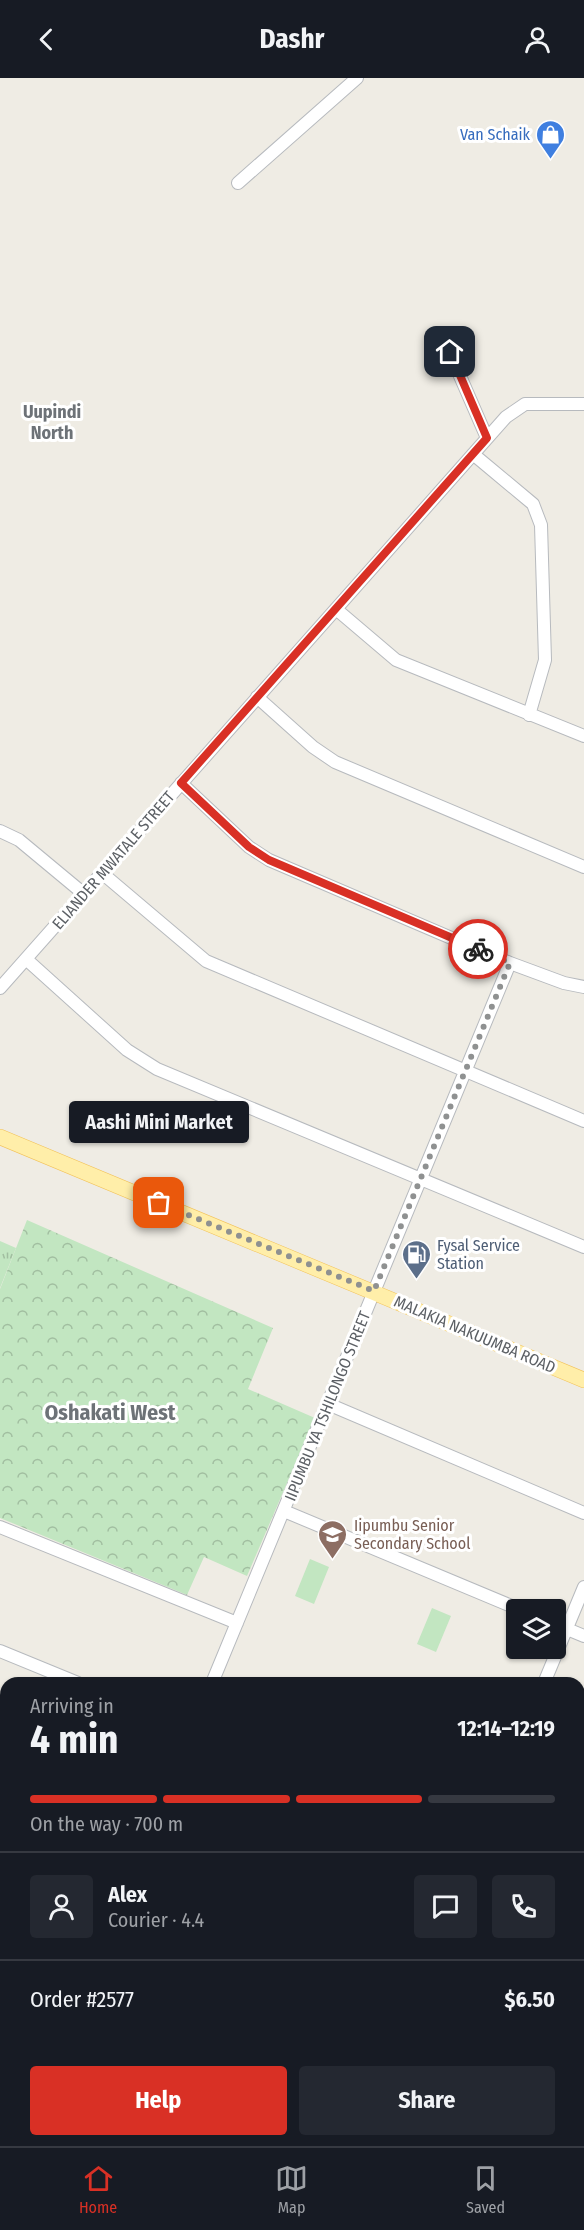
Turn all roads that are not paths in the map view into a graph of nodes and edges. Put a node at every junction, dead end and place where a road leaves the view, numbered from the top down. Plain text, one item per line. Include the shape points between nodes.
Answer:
1 (357, 78) edge
2 (238, 183) dead end
3 (450, 352) dead end
4 (584, 404) edge
5 (487, 438) junction
6 (473, 454) junction
7 (336, 609) junction
8 (257, 697) junction
9 (529, 714) junction
10 (584, 736) edge
11 (181, 783) junction
12 (0, 831) edge
13 (584, 867) edge
14 (102, 873) junction
15 (84, 894) junction
16 (26, 959) junction
17 (510, 963) junction
18 (584, 987) edge
19 (0, 988) edge
20 (464, 1070) junction
21 (584, 1120) edge
22 (0, 1137) edge
23 (420, 1179) junction
24 (584, 1247) edge
25 (374, 1291) junction
26 (584, 1380) edge
27 (328, 1404) junction
28 (284, 1511) junction
29 (584, 1513) edge
30 (0, 1527) edge
31 (584, 1587) edge
32 (506, 1604) edge
33 (566, 1618) edge
34 (237, 1623) junction
35 (566, 1628) edge
36 (584, 1636) edge
37 (0, 1651) edge
38 (551, 1659) edge
39 (63, 1677) edge
40 (215, 1677) edge
41 (546, 1677) edge

1 - 2 street
3 - 5 street
4 - 5 street, ELIANDER MWATALE STREET via 525,404
5 - 6 street, ELIANDER MWATALE STREET
6 - 7 street, ELIANDER MWATALE STREET
6 - 9 street via 533,504 541,525 545,660
7 - 8 street, ELIANDER MWATALE STREET
7 - 9 street via 396,660
8 - 11 street, ELIANDER MWATALE STREET
8 - 13 street via 335,762
9 - 10 street
11 - 14 street, ELIANDER MWATALE STREET
11 - 17 street via 249,847 269,860
12 - 15 street via 19,840
14 - 15 street, ELIANDER MWATALE STREET
14 - 20 street via 206,961
15 - 16 street, ELIANDER MWATALE STREET
16 - 19 street, ELIANDER MWATALE STREET
16 - 23 street via 140,1060
17 - 18 street
17 - 20 street, IIPUMBU YA TSHILONGO STREET
20 - 21 street
20 - 23 street, IIPUMBU YA TSHILONGO STREET
22 - 25 main road, MALAKIA NAKUUMBA ROAD
23 - 24 street
23 - 25 street, IIPUMBU YA TSHILONGO STREET
25 - 26 main road, MALAKIA NAKUUMBA ROAD
25 - 27 street, IIPUMBU YA TSHILONGO STREET
27 - 28 street, IIPUMBU YA TSHILONGO STREET
27 - 29 street
28 - 32 street
28 - 34 street, IIPUMBU YA TSHILONGO STREET
30 - 34 street
31 - 33 street
34 - 40 street, IIPUMBU YA TSHILONGO STREET
35 - 36 street
37 - 39 street
38 - 41 street

